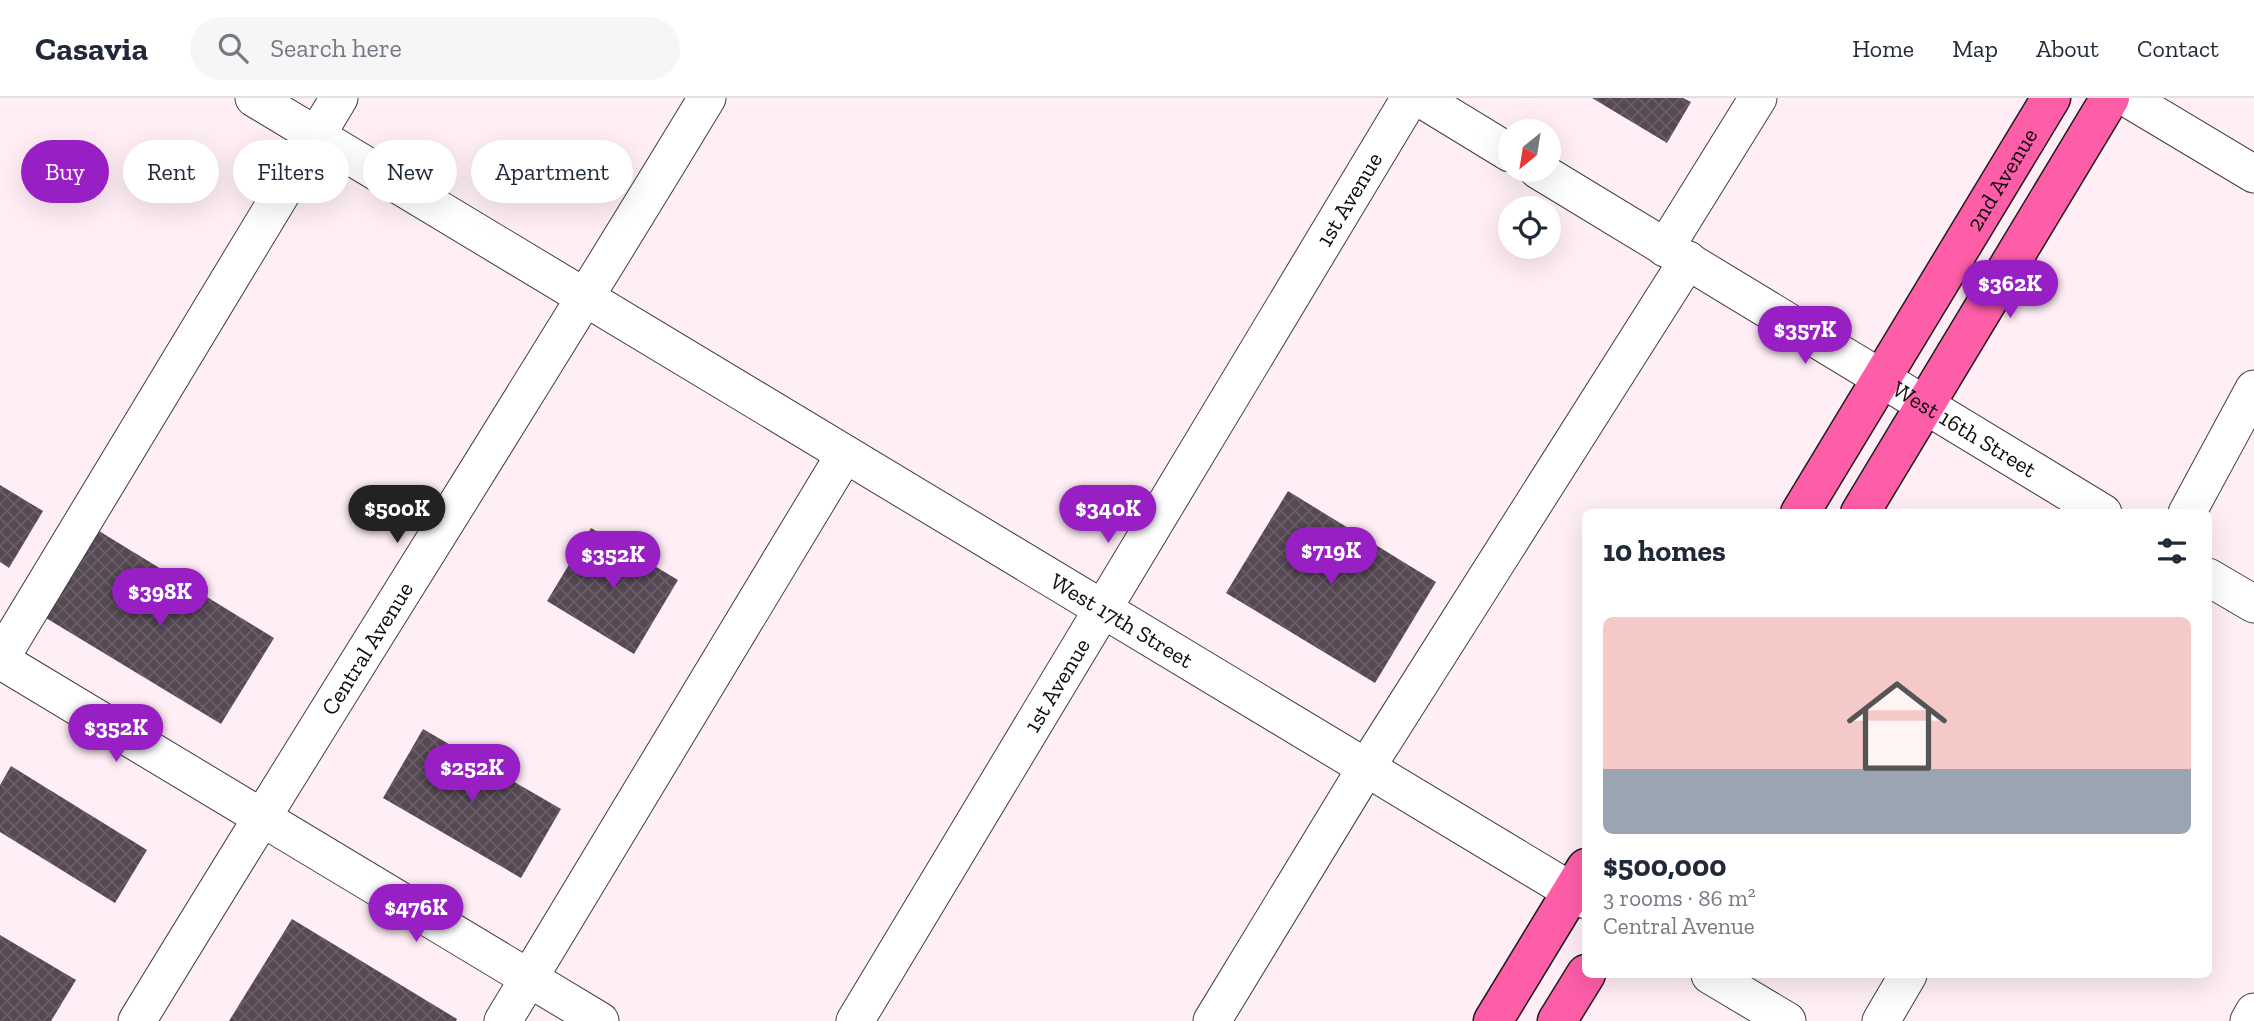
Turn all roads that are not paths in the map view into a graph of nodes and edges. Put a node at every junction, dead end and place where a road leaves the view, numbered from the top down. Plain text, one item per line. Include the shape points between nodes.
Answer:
1 (254, 98) edge
2 (340, 98) edge
3 (707, 98) edge
4 (1410, 98) edge
5 (1420, 98) edge
6 (1758, 98) edge
7 (2050, 98) edge
8 (2110, 98) edge
9 (2127, 98) edge
10 (316, 135) junction
11 (1498, 146) edge
12 (2254, 174) edge
13 (1558, 182) edge
14 (1676, 254) junction
15 (586, 298) junction
16 (1881, 378) junction
17 (2254, 388) edge
18 (1924, 404) junction
19 (845, 454) junction
20 (1802, 509) edge
21 (1862, 509) edge
22 (2096, 509) edge
23 (2189, 509) edge
24 (2212, 579) edge
25 (2254, 604) edge
26 (1103, 609) junction
27 (0, 660) edge
28 (1366, 768) junction
29 (261, 817) junction
30 (1581, 886) edge
31 (529, 978) junction
32 (1584, 978) edge
33 (1715, 978) edge
34 (1906, 978) edge
35 (2254, 1012) edge
36 (137, 1021) edge
37 (503, 1021) edge
38 (600, 1021) edge
39 (855, 1021) edge
40 (1212, 1021) edge
41 (1493, 1021) edge
42 (1557, 1021) edge
43 (1787, 1021) edge
44 (1881, 1021) edge
45 (2249, 1021) edge

1 - 10 street, West 17th Street
2 - 10 street
3 - 15 street, Central Avenue
4 - 26 street, 1st Avenue
5 - 11 street
6 - 14 street
7 - 16 main road, 2nd Avenue
8 - 18 main road
9 - 12 street
10 - 15 street, West 17th Street
10 - 27 street
13 - 14 street, West 16th Street
14 - 16 street, West 16th Street
14 - 28 street
15 - 19 street, West 17th Street
15 - 29 street, Central Avenue
16 - 18 street, West 16th Street
16 - 20 main road, 2nd Avenue
17 - 23 street
18 - 21 main road
18 - 22 street, West 16th Street
19 - 26 street, West 17th Street
19 - 31 street
24 - 25 street
26 - 28 street, West 17th Street
26 - 39 street, 1st Avenue
27 - 29 street
28 - 30 street, West 17th Street
28 - 40 street
29 - 31 street
29 - 36 street, Central Avenue
30 - 41 main road
31 - 37 street
31 - 38 street
32 - 42 main road
33 - 43 street
34 - 44 street
35 - 45 street

